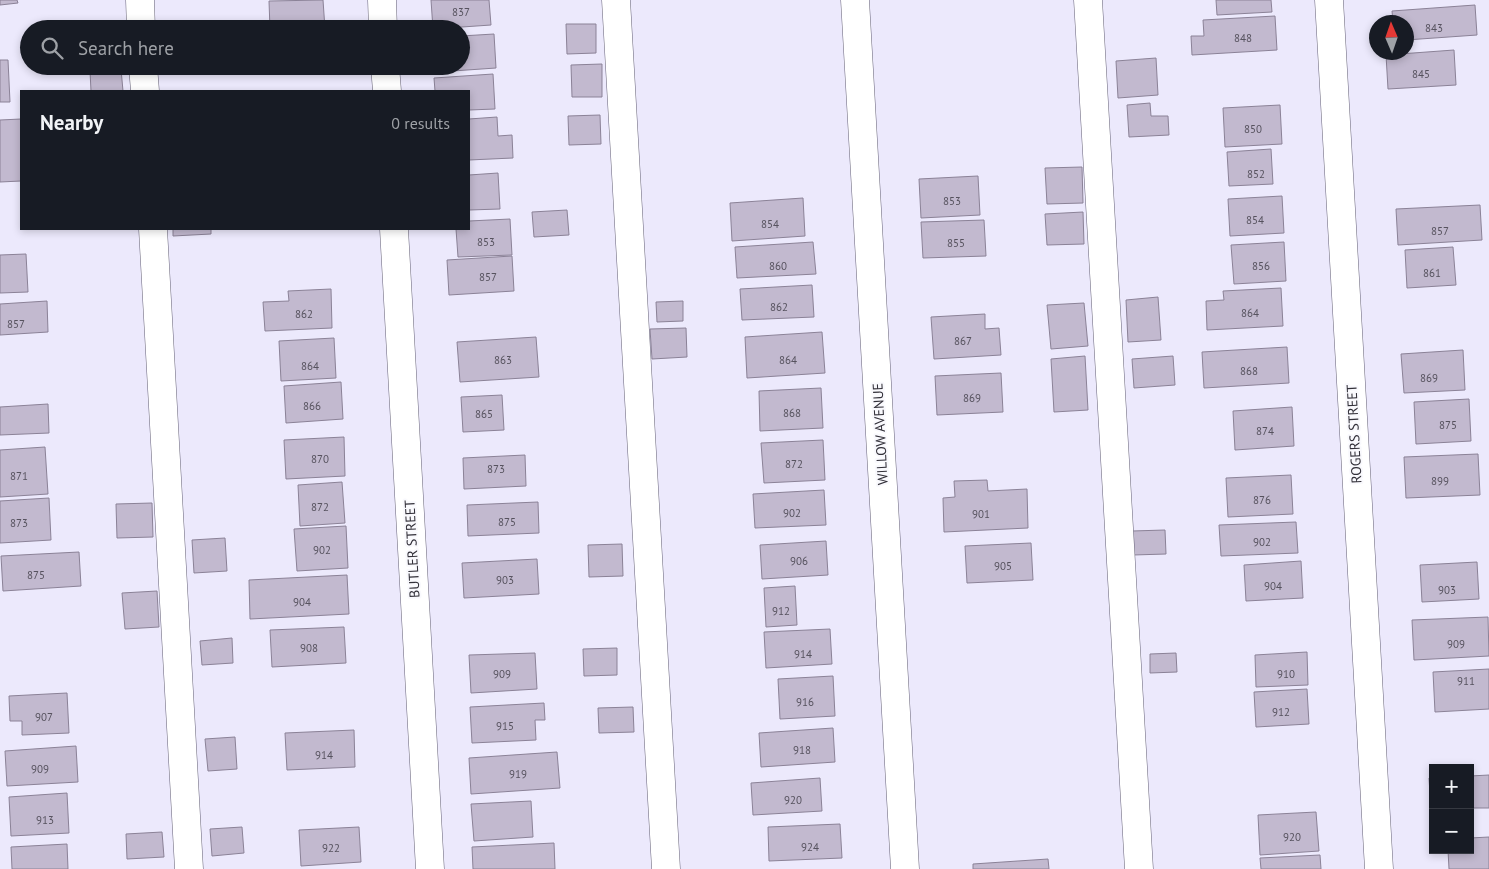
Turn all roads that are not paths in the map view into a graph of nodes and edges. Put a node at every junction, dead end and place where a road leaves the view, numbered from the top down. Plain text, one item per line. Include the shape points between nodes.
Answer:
1 (140, 0) edge
2 (382, 0) edge
3 (616, 0) edge
4 (855, 0) edge
5 (1088, 0) edge
6 (1329, 0) edge
7 (141, 20) edge
8 (383, 20) edge
9 (144, 75) edge
10 (386, 75) edge
11 (145, 90) edge
12 (387, 90) edge
13 (153, 230) edge
14 (394, 230) edge
15 (189, 869) edge
16 (430, 869) edge
17 (666, 869) edge
18 (905, 869) edge
19 (1139, 869) edge
20 (1379, 869) edge

1 - 7 street
2 - 8 street
3 - 17 street
4 - 18 street, WILLOW AVENUE
5 - 19 street
6 - 20 street, ROGERS STREET
9 - 11 street
10 - 12 street
13 - 15 street
14 - 16 street, BUTLER STREET

